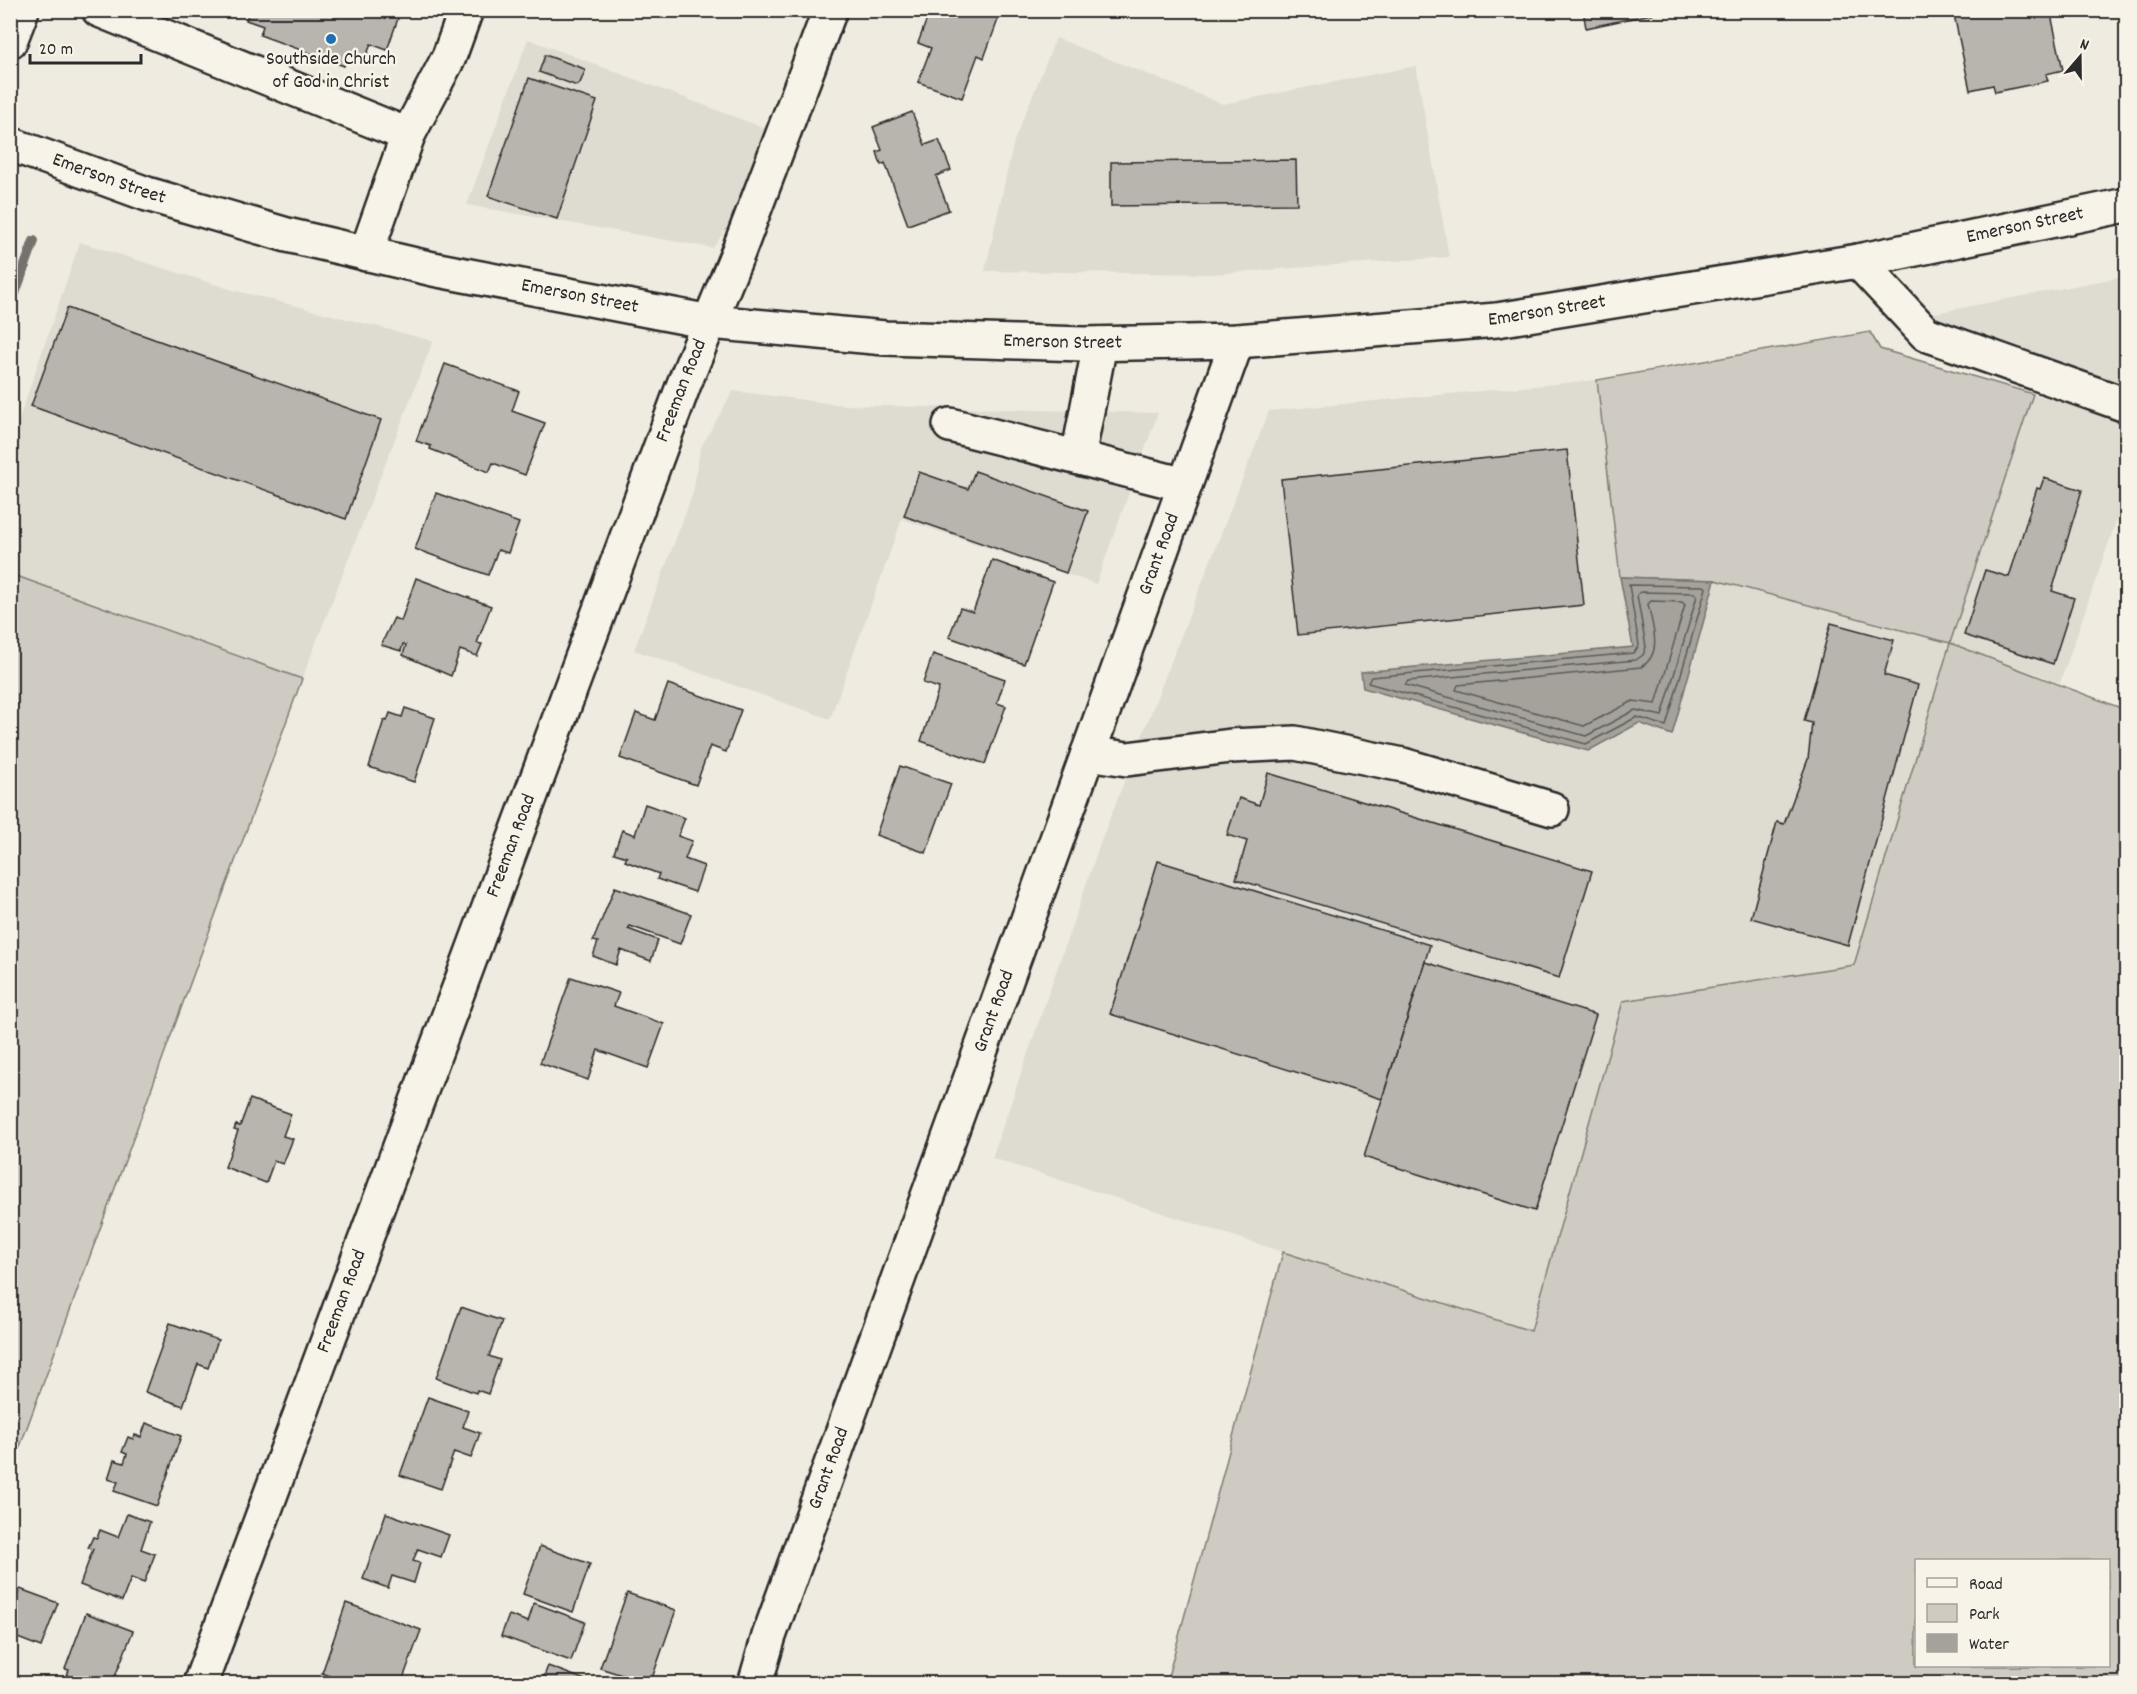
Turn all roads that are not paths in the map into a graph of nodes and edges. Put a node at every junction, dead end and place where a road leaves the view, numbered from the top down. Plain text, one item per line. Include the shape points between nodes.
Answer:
1 (22, 10) edge
2 (99, 10) edge
3 (466, 10) edge
4 (830, 10) edge
5 (10, 41) edge
6 (408, 135) junction
7 (10, 144) edge
8 (2127, 205) edge
9 (366, 254) junction
10 (1858, 261) junction
11 (710, 322) junction
12 (1237, 341) junction
13 (1100, 344) junction
14 (2127, 405) edge
15 (950, 425) dead end
16 (1078, 457) junction
17 (1185, 485) junction
18 (1088, 753) junction
19 (1552, 809) dead end
20 (200, 1683) edge
21 (755, 1683) edge

1 - 5 street
2 - 6 street
3 - 6 street via 449,57
4 - 11 street, Freeman Road
6 - 9 street
7 - 9 street, Emerson Street via 147,194
8 - 10 street, Emerson Street
9 - 11 street, Emerson Street
10 - 12 street, Emerson Street via 1497,320
10 - 14 street via 1926,334
11 - 13 street, Emerson Street via 885,338
11 - 20 street, Freeman Road
12 - 13 street, Emerson Street
12 - 17 street, Grant Road
13 - 16 street
15 - 16 street
16 - 17 street
17 - 18 street, Grant Road
18 - 19 street via 1127,759 1231,746 1295,743 1403,765
18 - 21 street, Grant Road

